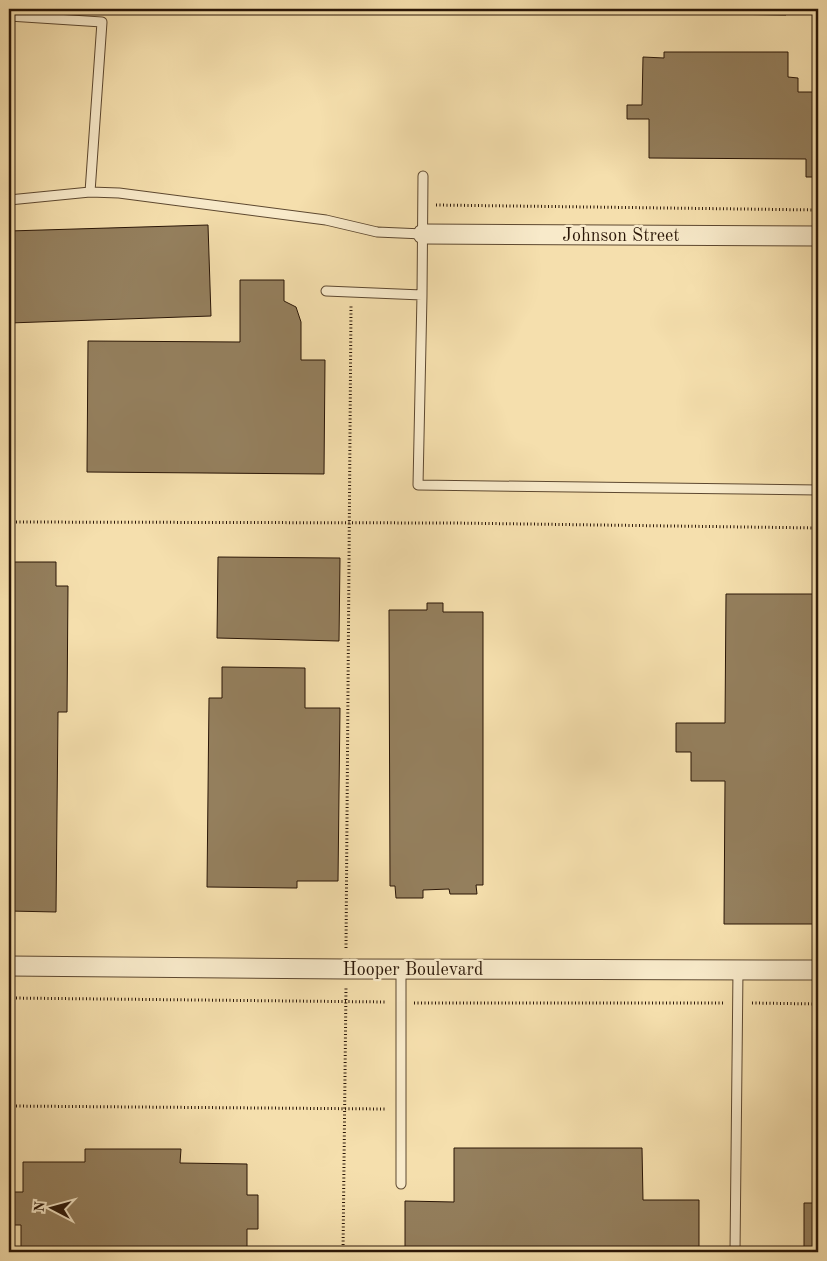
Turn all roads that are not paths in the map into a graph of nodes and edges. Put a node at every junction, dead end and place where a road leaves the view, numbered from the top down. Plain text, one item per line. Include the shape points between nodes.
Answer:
1 (9, 16) edge
2 (423, 176) dead end
3 (90, 192) junction
4 (9, 200) edge
5 (423, 234) junction
6 (818, 236) edge
7 (326, 291) dead end
8 (422, 295) junction
9 (818, 490) edge
10 (9, 966) edge
11 (402, 969) junction
12 (738, 970) junction
13 (818, 970) edge
14 (401, 1184) dead end
15 (735, 1252) edge

1 - 3 lane via 102,22
2 - 5 lane
3 - 4 lane
3 - 5 lane via 318,219 377,232
5 - 6 street, Johnson Street
5 - 8 lane
7 - 8 lane
8 - 9 lane via 418,485
10 - 11 street, Hooper Boulevard
11 - 12 street, Hooper Boulevard
11 - 14 lane
12 - 13 street, Hooper Boulevard
12 - 15 lane

